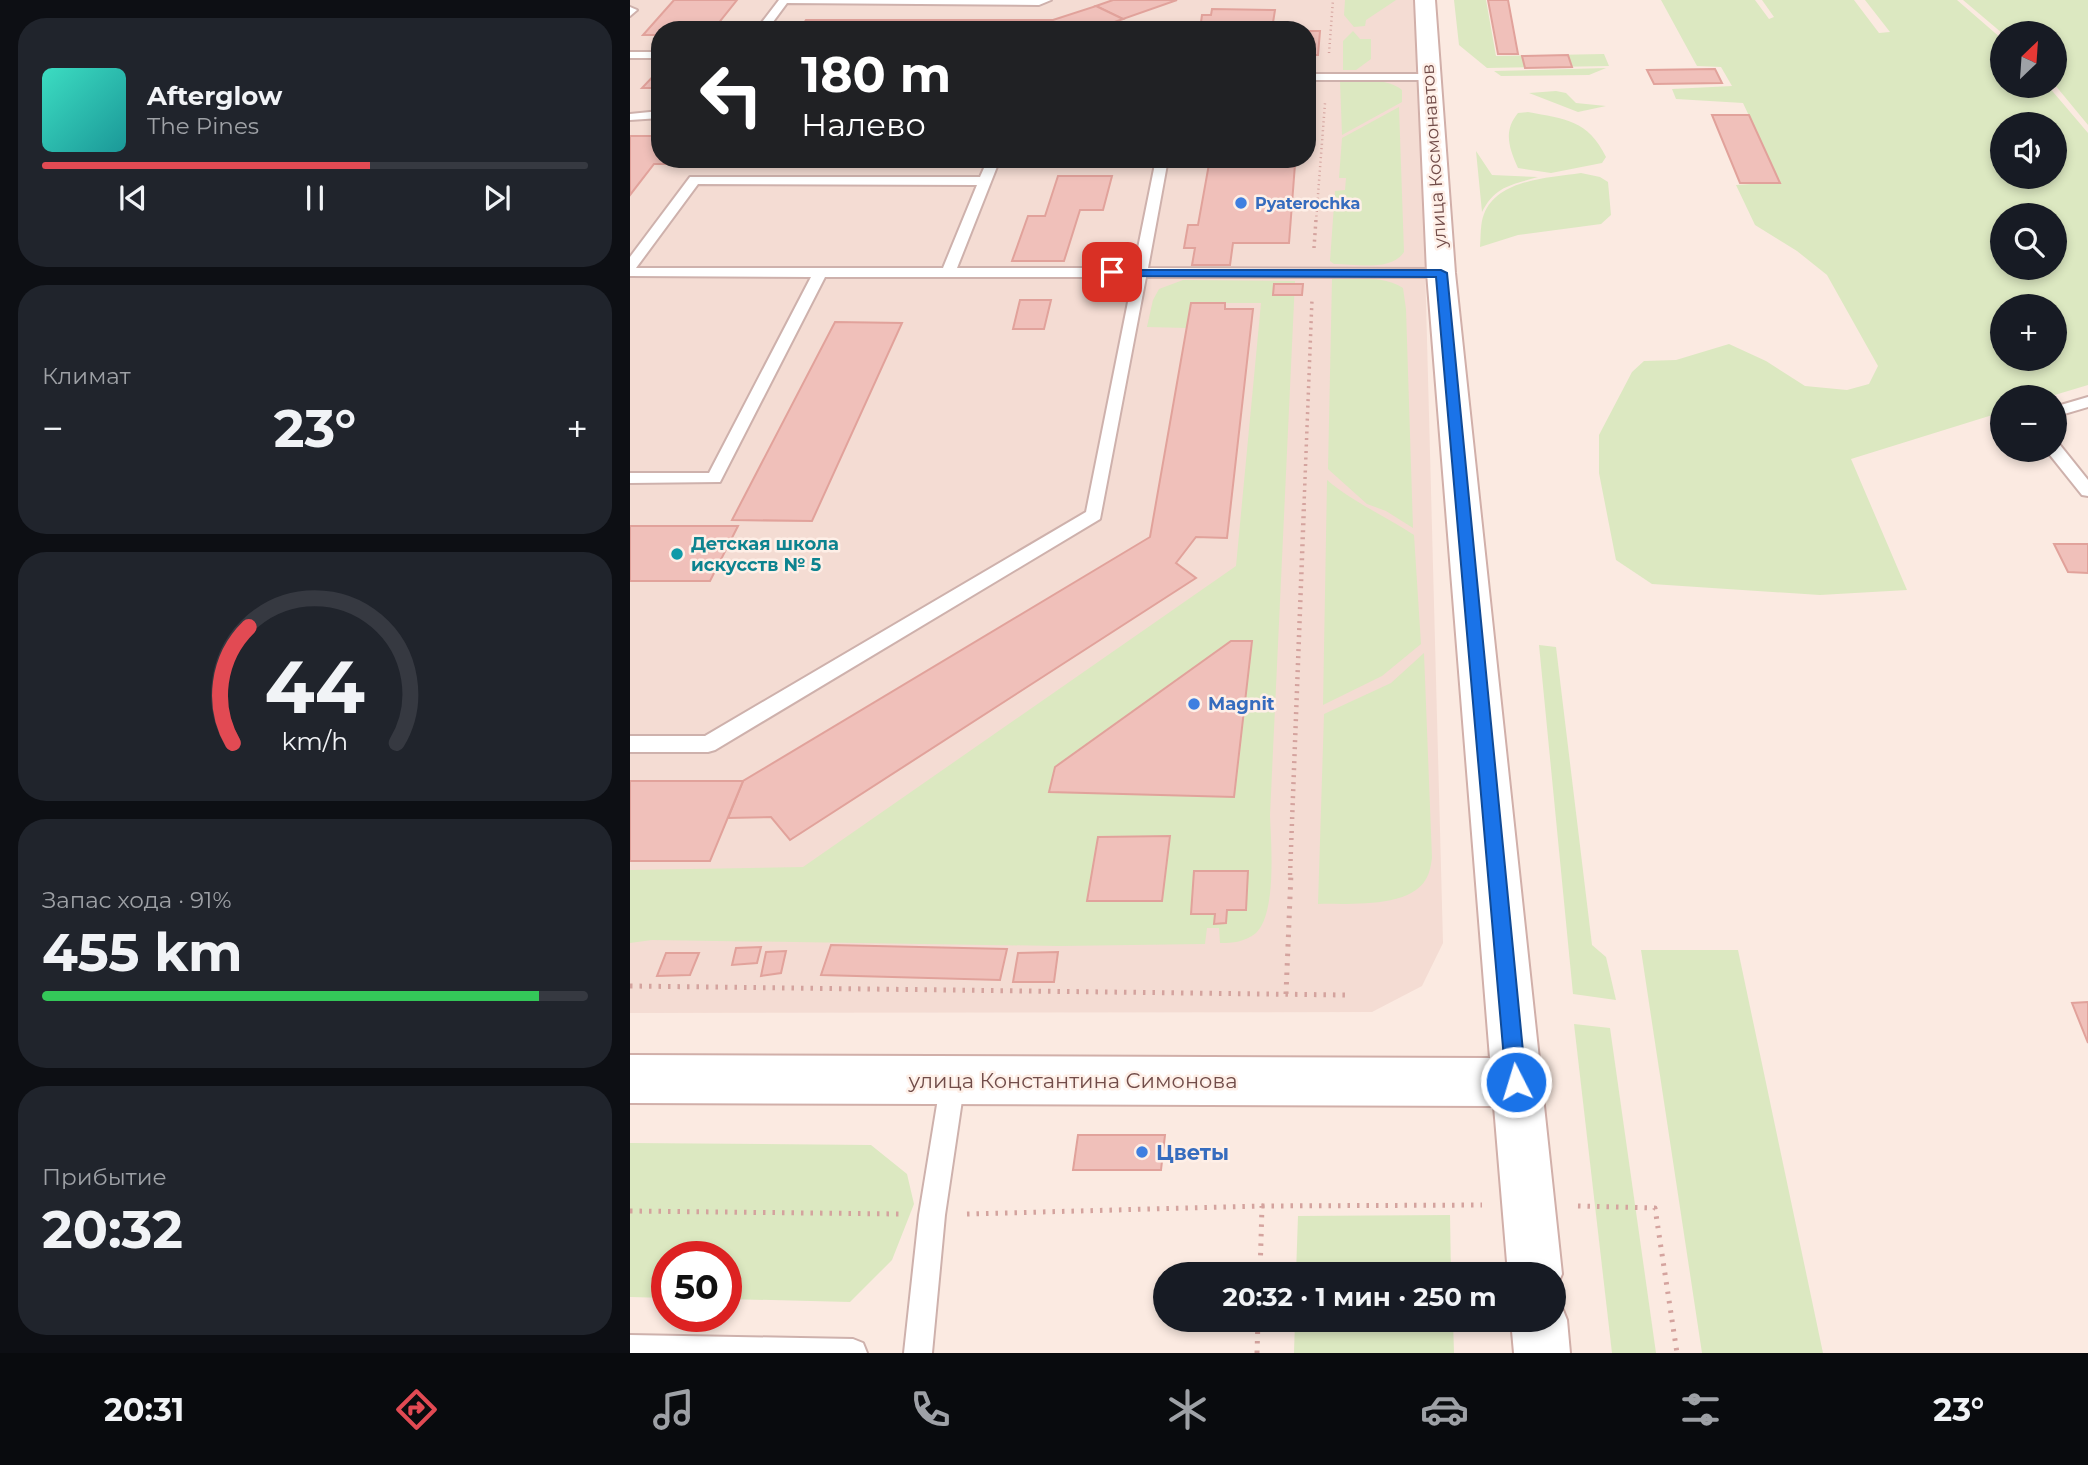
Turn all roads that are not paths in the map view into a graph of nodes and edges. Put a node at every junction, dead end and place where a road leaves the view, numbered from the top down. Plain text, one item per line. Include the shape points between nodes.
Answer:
1 (784, 0) edge
2 (859, 0) edge
3 (1046, 0) edge
4 (1424, 0) edge
5 (768, 21) edge
6 (630, 55) edge
7 (651, 55) edge
8 (1316, 77) edge
9 (1429, 77) junction
10 (651, 115) edge
11 (630, 117) edge
12 (991, 168) edge
13 (1160, 168) edge
14 (985, 181) junction
15 (630, 266) edge
16 (630, 272) edge
17 (948, 272) junction
18 (1139, 272) junction
19 (820, 273) junction
20 (1441, 273) junction
21 (2088, 402) edge
22 (2067, 408) edge
23 (2065, 462) edge
24 (630, 478) edge
25 (2088, 491) edge
26 (630, 744) edge
27 (630, 1079) edge
28 (954, 1080) junction
29 (1516, 1082) junction
30 (1534, 1262) edge
31 (1540, 1332) edge
32 (630, 1349) edge
33 (853, 1353) edge
34 (918, 1353) edge
35 (1542, 1353) edge

1 - 2 lane
1 - 5 lane
2 - 3 lane
4 - 9 main road, улица Космонавтов
6 - 7 lane
8 - 9 lane
9 - 20 main road, улица Космонавтов
10 - 11 lane
12 - 14 lane
13 - 18 lane
14 - 15 lane via 694,180
14 - 17 lane
16 - 19 lane
17 - 18 lane
17 - 19 lane
18 - 20 lane
18 - 26 lane via 1094,515 708,744
19 - 24 lane via 714,478
20 - 29 main road, улица Космонавтов
21 - 22 lane
23 - 25 lane
27 - 28 main road, улица Константина Симонова
28 - 29 main road, улица Константина Симонова
28 - 34 lane via 932,1215
29 - 30 main road, улица Космонавтов
31 - 35 main road
32 - 33 lane

